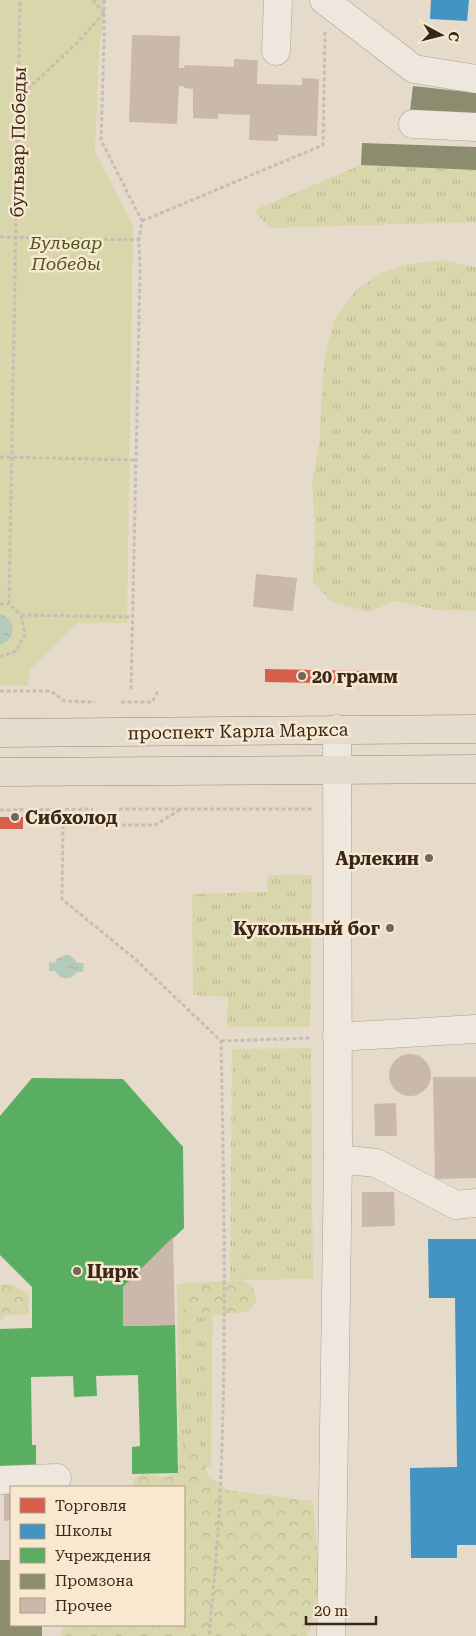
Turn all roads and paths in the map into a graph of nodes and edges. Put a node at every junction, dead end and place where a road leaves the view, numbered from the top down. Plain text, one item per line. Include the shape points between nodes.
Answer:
1 (20, 0) edge
2 (93, 0) edge
3 (104, 0) edge
4 (278, 0) edge
5 (324, 0) edge
6 (104, 13) junction
7 (276, 51) dead end
8 (476, 78) edge
9 (18, 98) junction
10 (413, 124) dead end
11 (476, 127) edge
12 (142, 221) junction
13 (0, 237) edge
14 (16, 238) junction
15 (139, 240) junction
16 (0, 458) edge
17 (11, 458) junction
18 (136, 460) junction
19 (0, 604) edge
20 (9, 604) junction
21 (21, 615) junction
22 (132, 617) junction
23 (0, 656) edge
24 (0, 691) edge
25 (131, 691) dead end
26 (158, 691) dead end
27 (95, 702) dead end
28 (121, 702) dead end
29 (337, 729) junction
30 (476, 729) edge
31 (0, 733) edge
32 (336, 769) junction
33 (476, 769) edge
34 (0, 772) edge
35 (35, 809) junction
36 (94, 809) dead end
37 (119, 809) dead end
38 (182, 809) junction
39 (0, 810) edge
40 (312, 810) dead end
41 (63, 825) junction
42 (476, 1029) edge
43 (337, 1037) junction
44 (221, 1041) junction
45 (338, 1159) junction
46 (476, 1203) edge
47 (57, 1478) dead end
48 (0, 1480) edge
49 (210, 1636) edge
50 (331, 1636) edge

1 - 9 path, бульвар Победы
2 - 6 path
3 - 6 path
4 - 7 street
5 - 8 street via 414,69
5 - 12 path via 323,145
6 - 9 path
6 - 12 path via 100,140
9 - 14 path, бульвар Победы
10 - 11 street
12 - 15 path
13 - 14 path
14 - 15 path
14 - 17 path, бульвар Победы
15 - 18 path
16 - 17 path
17 - 18 path
17 - 20 path, бульвар Победы
18 - 22 path
19 - 20 path
20 - 21 path
21 - 22 path
21 - 23 path via 25,634 16,651
22 - 25 path
24 - 27 path via 52,691 64,701
26 - 28 path via 152,702
29 - 30 main road, проспект Карла Маркса
29 - 31 main road, проспект Карла Маркса
29 - 32 street
32 - 33 main road
32 - 34 main road
32 - 43 street
35 - 36 path
35 - 39 path
35 - 41 path
37 - 38 path
38 - 40 path
38 - 41 path via 155,825
41 - 44 path via 62,899 135,959
42 - 43 street
43 - 44 path
43 - 45 street
44 - 49 path via 224,1194 222,1417
45 - 46 street via 376,1163 456,1205
45 - 50 street
47 - 48 street

